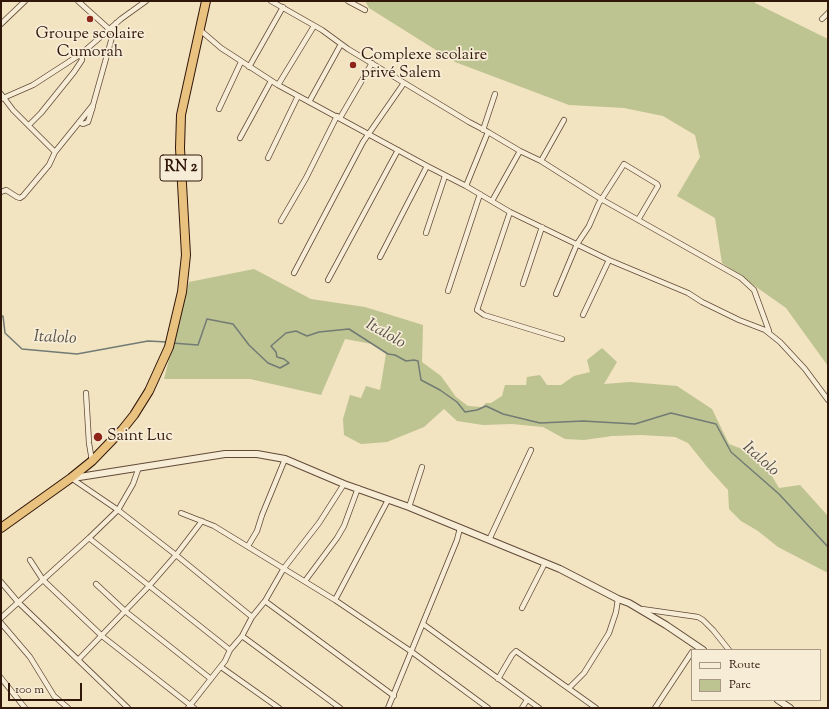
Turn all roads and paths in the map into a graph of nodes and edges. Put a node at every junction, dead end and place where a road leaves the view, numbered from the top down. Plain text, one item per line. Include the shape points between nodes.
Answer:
1 (25, 1) edge
2 (78, 1) edge
3 (146, 1) edge
4 (206, 1) edge
5 (271, 1) edge
6 (348, 1) edge
7 (283, 7) junction
8 (365, 10) dead end
9 (828, 13) edge
10 (822, 18) dead end
11 (116, 23) junction
12 (1, 24) edge
13 (314, 26) junction
14 (109, 29) junction
15 (200, 30) junction
16 (341, 44) junction
17 (81, 54) junction
18 (241, 62) junction
19 (372, 63) junction
20 (248, 67) junction
21 (271, 81) junction
22 (404, 82) junction
23 (278, 85) junction
24 (495, 94) dead end
25 (298, 96) junction
26 (2, 97) edge
27 (310, 102) junction
28 (219, 109) dead end
29 (338, 117) junction
30 (564, 120) dead end
31 (29, 125) junction
32 (486, 131) junction
33 (368, 133) junction
34 (240, 138) dead end
35 (398, 150) junction
36 (520, 151) junction
37 (55, 152) junction
38 (268, 158) dead end
39 (541, 161) junction
40 (427, 166) junction
41 (445, 176) junction
42 (466, 186) junction
43 (1, 192) edge
44 (480, 194) junction
45 (601, 199) junction
46 (492, 202) junction
47 (510, 212) junction
48 (638, 220) junction
49 (281, 221) dead end
50 (542, 228) junction
51 (426, 233) dead end
52 (576, 244) junction
53 (380, 257) dead end
54 (609, 260) junction
55 (294, 273) dead end
56 (328, 280) dead end
57 (524, 284) dead end
58 (448, 291) dead end
59 (556, 294) dead end
60 (583, 315) dead end
61 (769, 333) junction
62 (562, 339) dead end
63 (86, 393) dead end
64 (828, 400) edge
65 (530, 450) dead end
66 (285, 459) junction
67 (92, 461) junction
68 (139, 467) junction
69 (422, 467) dead end
70 (71, 478) junction
71 (344, 484) junction
72 (358, 488) junction
73 (388, 500) junction
74 (409, 507) junction
75 (118, 510) junction
76 (182, 513) dead end
77 (202, 521) junction
78 (1, 528) edge
79 (460, 528) junction
80 (89, 538) junction
81 (489, 540) junction
82 (248, 546) junction
83 (176, 555) junction
84 (30, 560) dead end
85 (544, 563) junction
86 (284, 568) junction
87 (43, 580) junction
88 (305, 581) junction
89 (1, 582) edge
90 (96, 584) dead end
91 (149, 586) junction
92 (618, 599) junction
93 (335, 600) junction
94 (265, 601) junction
95 (18, 602) junction
96 (522, 608) dead end
97 (640, 609) junction
98 (126, 611) junction
99 (252, 617) junction
100 (1, 618) edge
101 (1, 623) edge
102 (423, 624) junction
103 (102, 636) junction
104 (242, 636) junction
105 (694, 649) edge
106 (728, 649) edge
107 (230, 650) junction
108 (412, 652) junction
109 (691, 654) edge
110 (78, 660) junction
111 (221, 667) junction
112 (1, 678) edge
113 (211, 679) junction
114 (498, 679) junction
115 (569, 688) junction
116 (394, 696) junction
117 (527, 700) junction
118 (780, 701) edge
119 (191, 707) edge
120 (25, 708) edge
121 (68, 708) edge
122 (128, 708) edge
123 (278, 708) edge
124 (340, 708) edge
125 (388, 708) edge
126 (488, 708) edge
127 (522, 708) edge
128 (539, 708) edge
129 (596, 708) edge
130 (655, 708) edge
131 (790, 708) edge

1 - 12 street
2 - 14 street
3 - 11 street
4 - 15 highway, RN 2
5 - 7 street
6 - 8 street
7 - 13 street
7 - 20 street
9 - 10 street
11 - 14 street
11 - 37 street via 93,105
13 - 16 street
13 - 23 street
14 - 17 street
15 - 18 street
15 - 67 highway, RN 2 via 181,115 180,148 186,255 182,292 172,337 149,391 134,415
16 - 19 street
16 - 27 street
17 - 26 street via 33,85
17 - 31 street via 82,60 74,72
18 - 20 street
18 - 28 street
19 - 22 street
19 - 29 street
20 - 21 street
21 - 23 street
21 - 34 street
22 - 32 street
22 - 33 street
23 - 25 street
24 - 32 street
25 - 27 street
25 - 38 street
26 - 31 street
27 - 29 street
29 - 33 street
29 - 49 street
30 - 39 street
31 - 37 street
32 - 36 street
32 - 42 street
33 - 35 street
33 - 55 street
35 - 40 street
35 - 56 street
36 - 39 street
36 - 46 street
37 - 43 street via 49,165 20,198 6,190
39 - 45 street
40 - 41 street
40 - 53 street
41 - 42 street
41 - 51 street
42 - 44 street
44 - 46 street
44 - 58 street
45 - 48 street
45 - 48 street via 624,164 658,186
45 - 52 street via 589,226
46 - 47 street
47 - 50 street
47 - 62 street via 477,310 484,315
48 - 61 street via 741,278 754,290
50 - 52 street
50 - 57 street
52 - 54 street
52 - 59 street
54 - 60 street
54 - 61 street via 688,293
61 - 64 street via 805,369
63 - 67 street
65 - 81 street
66 - 68 street via 271,455 225,454
66 - 71 street
66 - 82 street via 257,531
67 - 70 highway, RN 2
68 - 70 street
68 - 75 street via 133,484
69 - 74 street
70 - 75 street
70 - 78 highway, RN 2
71 - 72 street
71 - 86 street via 319,523
72 - 73 street
72 - 88 street via 344,526
73 - 74 street
73 - 93 street
74 - 79 street
75 - 80 street
75 - 83 street
76 - 77 street
77 - 82 street
77 - 83 street
79 - 81 street
79 - 102 street
80 - 87 street
80 - 91 street
81 - 85 street
82 - 86 street
83 - 91 street
83 - 99 street
84 - 87 street
85 - 92 street
85 - 96 street
86 - 88 street
86 - 94 street
87 - 95 street
87 - 103 street
88 - 93 street
89 - 95 street
90 - 98 street
91 - 98 street
91 - 107 street
92 - 97 street
92 - 115 street via 609,633 584,673
93 - 108 street
94 - 99 street
94 - 116 street
95 - 100 street
95 - 110 street
97 - 105 street
97 - 106 street via 698,617 704,620
98 - 103 street
98 - 113 street
99 - 104 street
101 - 121 street via 30,657 54,696
102 - 108 street
102 - 114 street
103 - 110 street
103 - 119 street
104 - 107 street
104 - 124 street
107 - 111 street
108 - 116 street
108 - 126 street
109 - 130 street
110 - 122 street
111 - 113 street
111 - 123 street
112 - 120 street
113 - 119 street
114 - 115 street via 516,651
114 - 117 street
115 - 129 street
116 - 125 street
117 - 127 street
117 - 128 street
118 - 131 street

